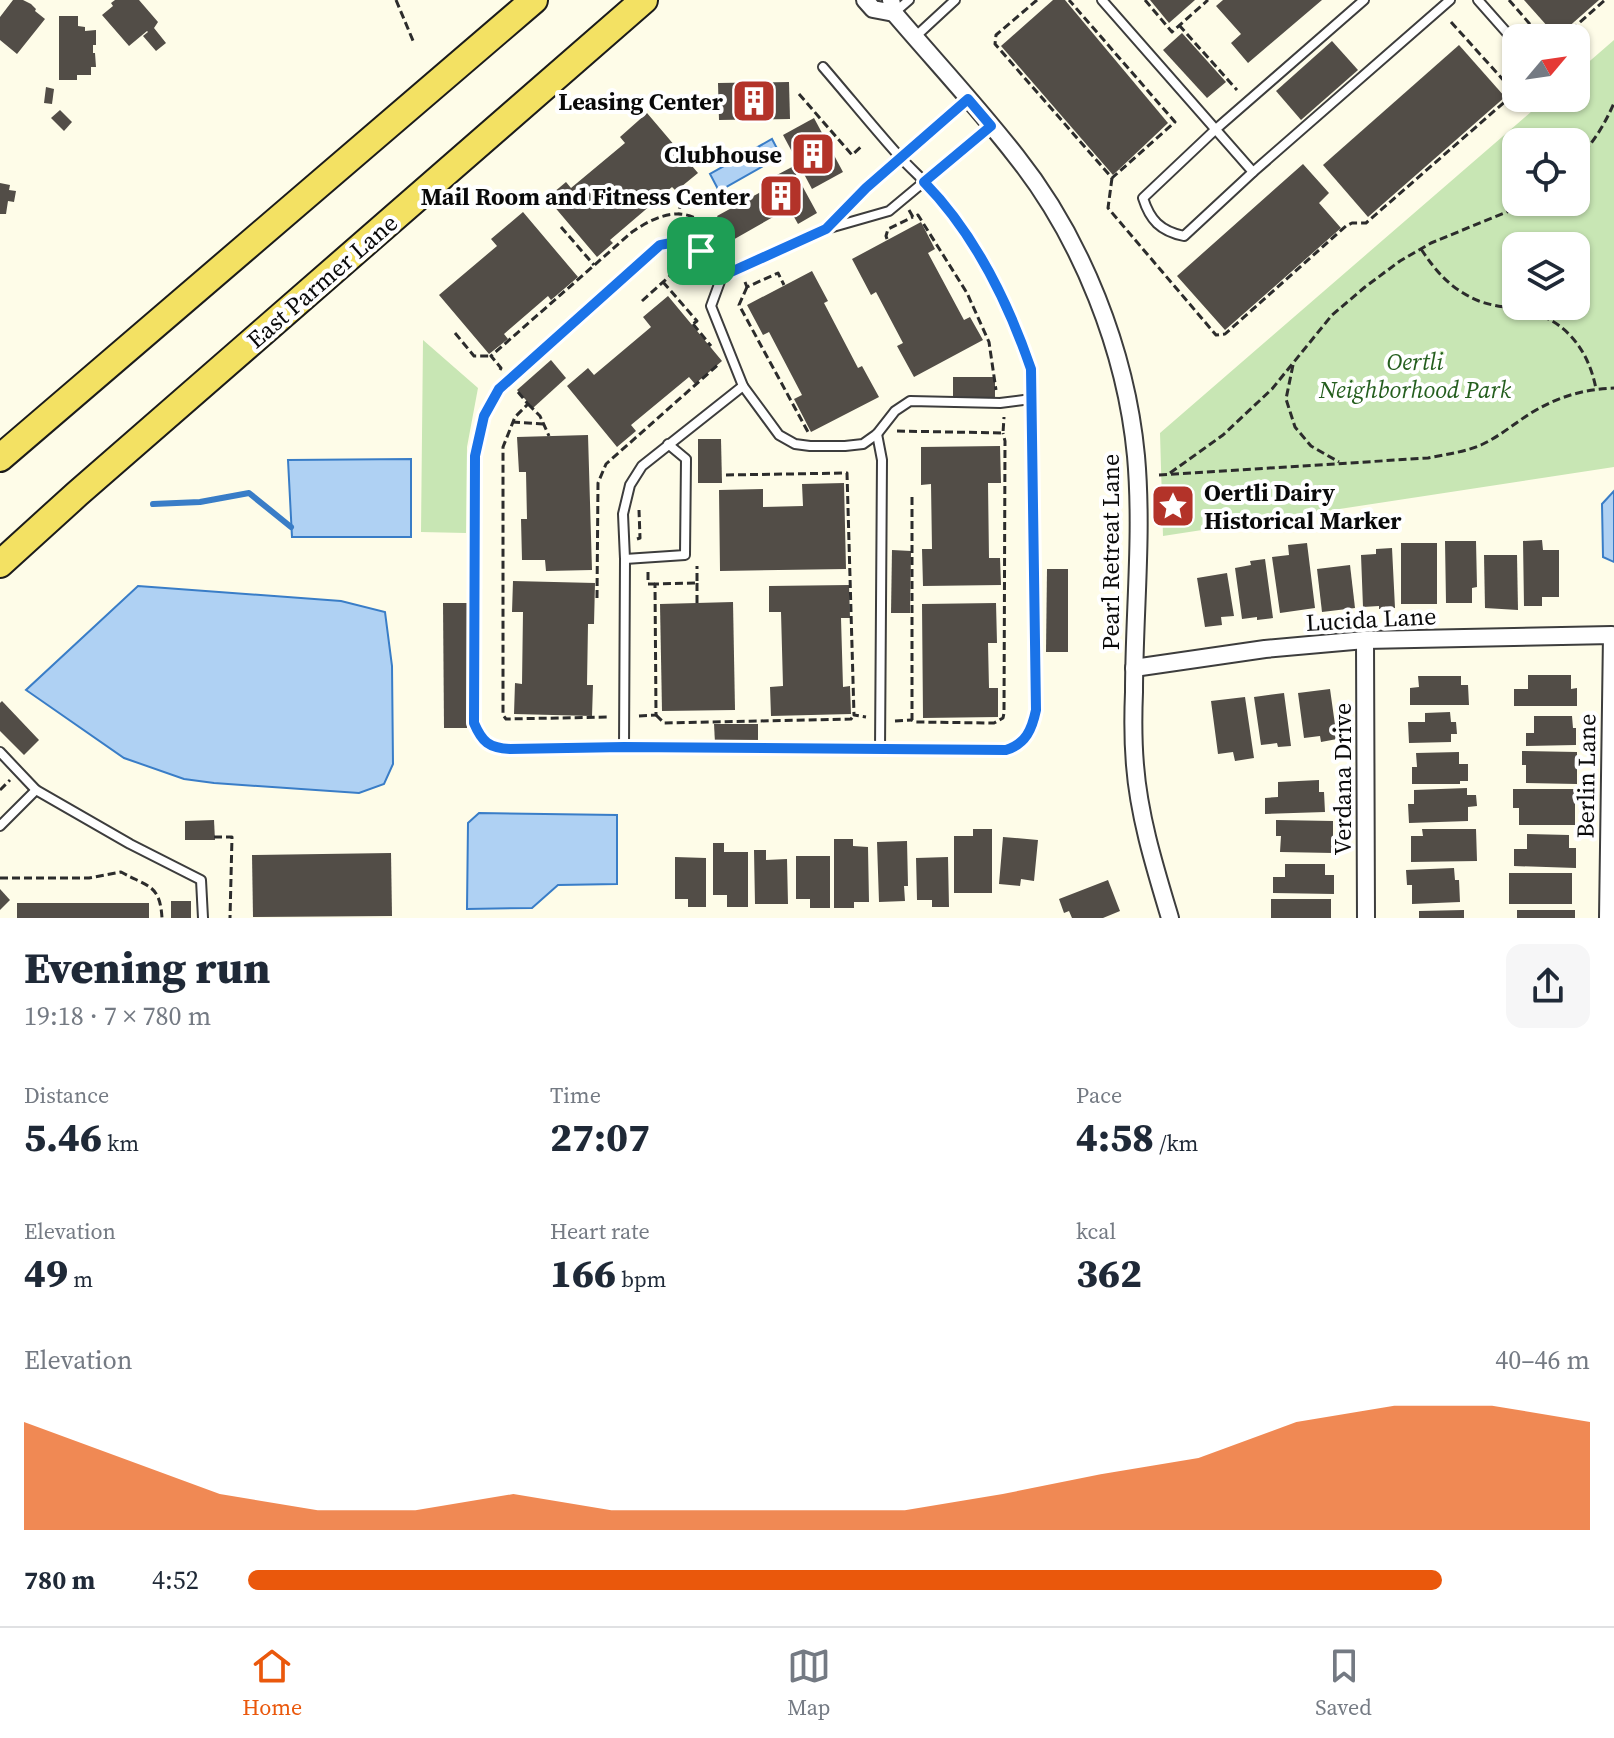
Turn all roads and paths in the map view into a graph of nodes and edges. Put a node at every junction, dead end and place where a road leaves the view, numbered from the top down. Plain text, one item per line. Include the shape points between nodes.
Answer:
1 (396, 0) edge
2 (534, 0) edge
3 (644, 0) edge
4 (865, 0) edge
5 (909, 0) edge
6 (955, 0) edge
7 (1037, 0) edge
8 (1069, 0) edge
9 (1102, 0) edge
10 (1145, 0) edge
11 (1208, 0) edge
12 (1364, 0) edge
13 (1450, 0) edge
14 (1478, 0) edge
15 (1509, 0) edge
16 (1605, 0) edge
17 (893, 7) edge
18 (1451, 22) dead end
19 (1530, 24) edge
20 (1578, 24) edge
21 (1179, 25) junction
22 (1502, 27) edge
23 (915, 37) junction
24 (414, 43) dead end
25 (823, 67) dead end
26 (1502, 78) edge
27 (1237, 90) dead end
28 (799, 94) dead end
29 (968, 99) junction
30 (1502, 105) edge
31 (1614, 106) edge
32 (991, 126) junction
33 (1216, 129) junction
34 (863, 145) dead end
35 (1590, 146) edge
36 (902, 158) junction
37 (1253, 172) junction
38 (1112, 178) junction
39 (924, 182) junction
40 (677, 190) dead end
41 (907, 207) dead end
42 (1502, 214) edge
43 (679, 215) junction
44 (913, 217) junction
45 (561, 227) dead end
46 (826, 229) junction
47 (719, 237) junction
48 (887, 239) dead end
49 (711, 246) dead end
50 (1421, 249) junction
51 (727, 258) dead end
52 (692, 264) dead end
53 (594, 265) junction
54 (722, 276) junction
55 (663, 282) junction
56 (784, 285) dead end
57 (642, 301) dead end
58 (455, 333) dead end
59 (714, 348) dead end
60 (491, 356) junction
61 (724, 361) dead end
62 (1294, 362) junction
63 (492, 376) dead end
64 (707, 376) dead end
65 (743, 386) junction
66 (1614, 388) edge
67 (1596, 389) junction
68 (515, 390) dead end
69 (996, 390) dead end
70 (1031, 399) junction
71 (528, 404) junction
72 (1004, 417) dead end
73 (512, 422) junction
74 (543, 424) junction
75 (897, 431) dead end
76 (808, 432) dead end
77 (1003, 433) junction
78 (877, 434) junction
79 (549, 436) dead end
80 (668, 444) junction
81 (0, 458) edge
82 (1341, 463) junction
83 (726, 475) dead end
84 (1159, 475) dead end
85 (1167, 475) junction
86 (912, 497) dead end
87 (639, 509) dead end
88 (637, 539) dead end
89 (625, 559) junction
90 (0, 564) edge
91 (697, 566) dead end
92 (648, 572) dead end
93 (697, 583) junction
94 (655, 584) junction
95 (697, 603) dead end
96 (1612, 635) joint
97 (1365, 640) junction
98 (1134, 668) junction
99 (656, 715) junction
100 (854, 715) junction
101 (639, 716) dead end
102 (609, 717) dead end
103 (869, 718) dead end
104 (912, 720) junction
105 (895, 721) dead end
106 (624, 747) junction
107 (880, 750) junction
108 (0, 752) edge
109 (10, 780) dead end
110 (0, 790) edge
111 (36, 790) junction
112 (0, 826) edge
113 (214, 837) dead end
114 (0, 878) edge
115 (162, 918) edge
116 (203, 918) edge
117 (230, 918) edge
118 (1170, 918) edge
119 (1366, 918) edge
120 (1608, 918) edge

1 - 24 path
2 - 81 main road
3 - 90 main road, East Parmer Lane
4 - 17 street, Pearl Retreat Lane via 873,9
5 - 17 lane
6 - 23 lane
7 - 38 path via 996,35 995,44
8 - 38 path via 1175,122
9 - 33 lane
10 - 21 path via 1172,32
11 - 21 path
12 - 33 lane
13 - 37 lane
14 - 22 lane
15 - 19 path
16 - 20 path
17 - 23 street, Pearl Retreat Lane
18 - 26 path
21 - 27 path
23 - 29 street, Pearl Retreat Lane
25 - 36 lane
28 - 34 path via 852,155
29 - 32 street, Pearl Retreat Lane
29 - 36 lane
30 - 38 path via 1366,223 1346,226 1221,335 1108,208
31 - 35 path
32 - 39 lane
32 - 98 street, Pearl Retreat Lane via 1036,183 1071,243 1103,313 1121,373 1138,491
33 - 37 lane
33 - 37 lane via 1143,198 1148,214 1167,233 1184,236
36 - 39 lane
36 - 46 lane
39 - 46 lane via 889,211
39 - 70 lane via 989,272 1031,369
40 - 43 path
41 - 44 path
42 - 50 path
43 - 47 path via 698,219
43 - 53 path via 651,219
44 - 48 path via 888,229
44 - 69 path via 918,215 967,293 989,342
45 - 53 path
46 - 54 lane
47 - 49 path
47 - 51 path via 727,245
50 - 62 path via 1332,315
50 - 67 path via 1446,282 1461,292 1557,324 1587,356
52 - 55 path
53 - 60 path
54 - 65 lane via 711,306
54 - 106 lane via 701,251 676,241 660,245 499,389 479,435 474,723 481,740 497,749
55 - 57 path
55 - 59 path
56 - 76 path via 778,273 746,284 738,306
58 - 60 path via 474,356
60 - 63 path via 501,368
61 - 64 path
62 - 82 path via 1286,399 1295,427 1311,446
62 - 85 path via 1223,435
65 - 78 lane via 779,435 795,444 863,444
65 - 80 lane
66 - 67 path
67 - 82 path via 1568,394 1483,444 1459,452
68 - 71 path
70 - 78 lane via 910,401
70 - 107 lane via 1033,725 1021,742 1006,750
71 - 73 path
71 - 74 path
72 - 77 path
73 - 74 path
73 - 102 path via 503,447 503,715
74 - 79 path
75 - 77 path
77 - 104 path via 1003,718 994,723
78 - 107 lane via 882,460
80 - 89 lane via 642,466 630,485 623,514
80 - 89 lane via 686,459 685,555
82 - 85 path
83 - 100 path via 847,473
84 - 85 path
86 - 104 path
87 - 88 path
89 - 106 lane
91 - 93 path
92 - 94 path via 648,584
93 - 94 path
93 - 95 path
94 - 99 path
96 - 97 street, Lucida Lane
96 - 120 street, Berlin Lane
97 - 98 street, Lucida Lane
97 - 119 street, Verdana Drive
98 - 118 street, Pearl Retreat Lane via 1135,765 1146,833
99 - 100 path via 664,723
99 - 101 path
100 - 103 path
104 - 105 path
106 - 107 lane
108 - 111 lane
109 - 110 path
111 - 112 lane
111 - 116 lane via 201,880
113 - 117 path via 232,837
114 - 115 path via 89,878 121,872 156,891

